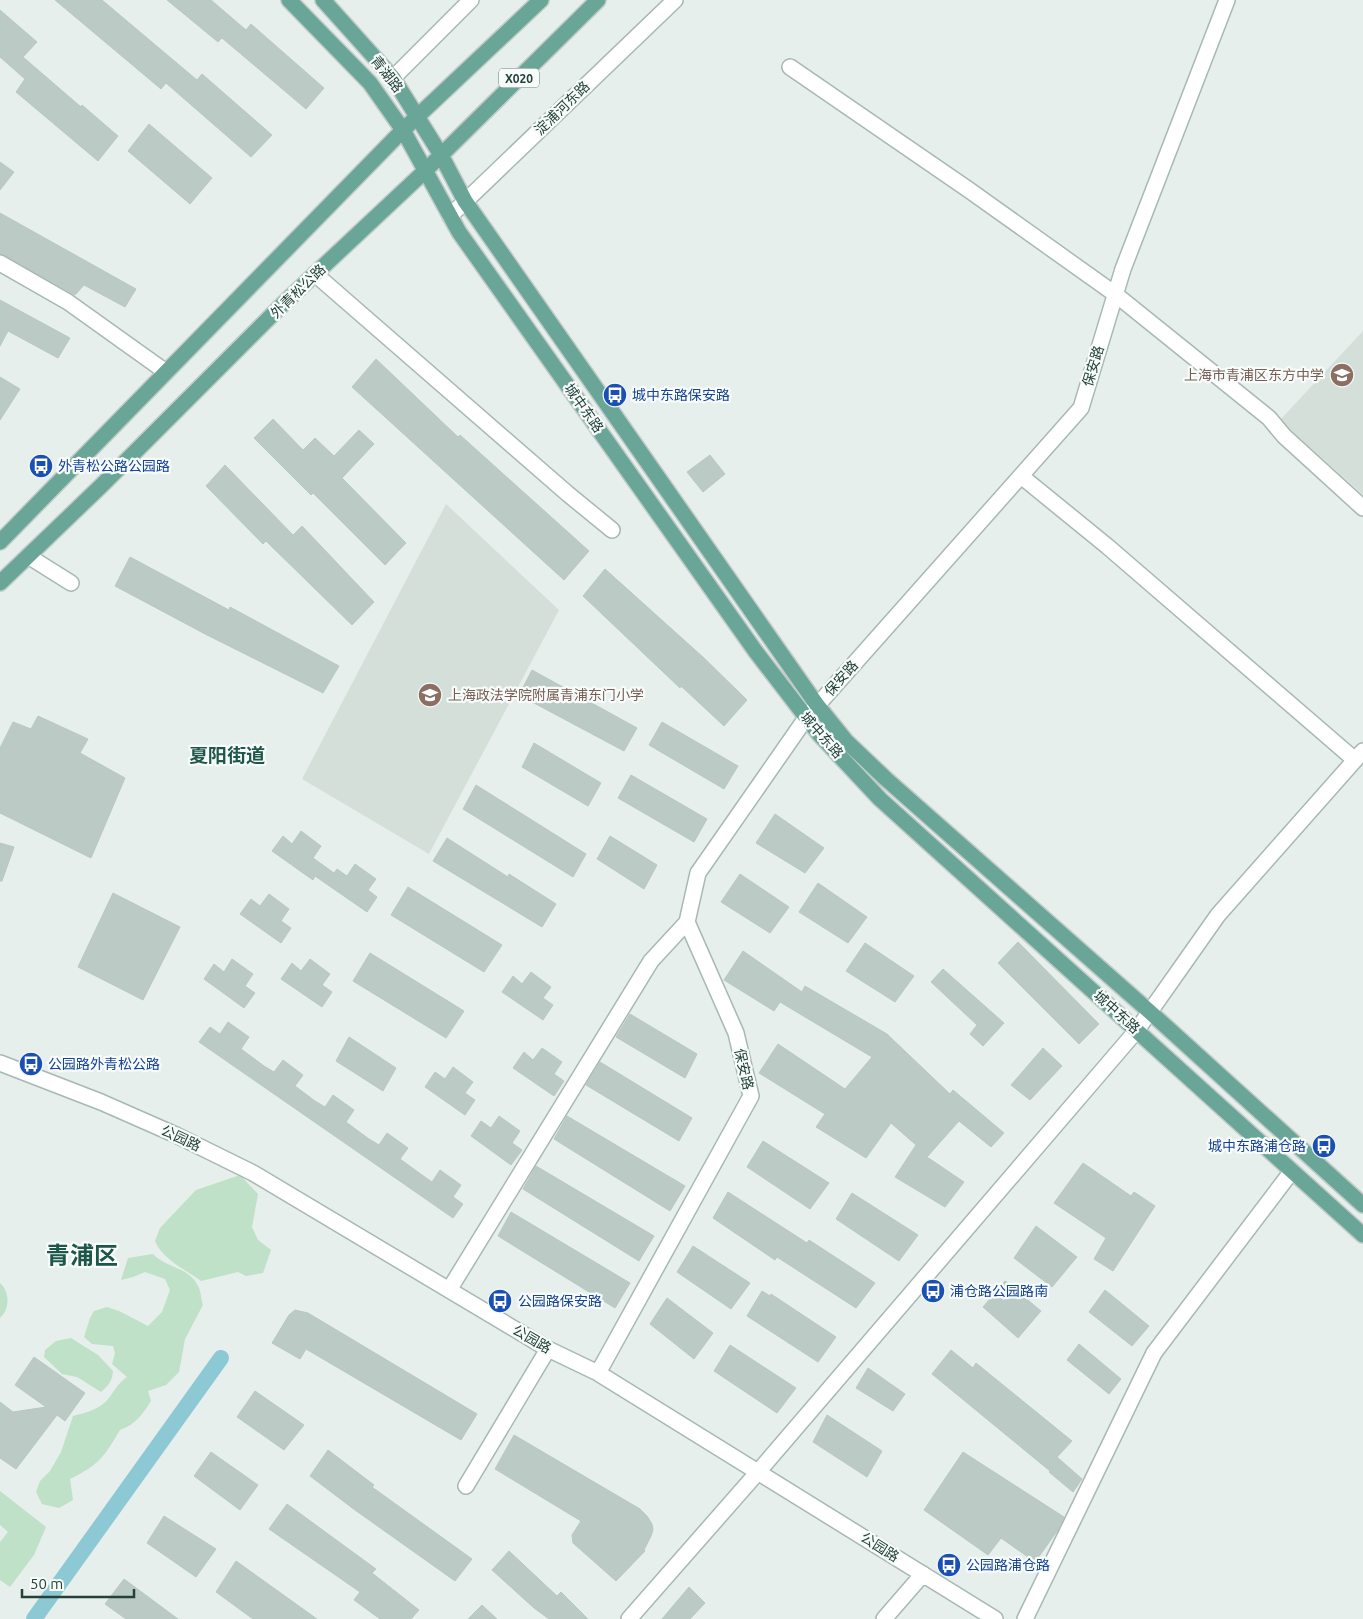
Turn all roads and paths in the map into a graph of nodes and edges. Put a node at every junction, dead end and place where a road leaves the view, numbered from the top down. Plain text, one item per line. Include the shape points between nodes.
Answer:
1 (289, 0) edge
2 (323, 0) edge
3 (471, 0) edge
4 (541, 0) edge
5 (598, 0) edge
6 (675, 0) edge
7 (1227, 0) edge
8 (790, 67) dead end
9 (393, 78) junction
10 (416, 118) junction
11 (403, 130) junction
12 (441, 155) junction
13 (426, 171) junction
14 (465, 201) junction
15 (450, 216) junction
16 (0, 263) edge
17 (315, 274) junction
18 (1115, 294) junction
19 (166, 372) junction
20 (1021, 476) junction
21 (1363, 508) edge
22 (612, 530) dead end
23 (0, 542) edge
24 (28, 556) junction
25 (0, 583) edge
26 (71, 583) dead end
27 (817, 705) junction
28 (806, 718) junction
29 (1359, 755) edge
30 (687, 922) junction
31 (1150, 1012) junction
32 (1137, 1030) junction
33 (0, 1063) edge
34 (1292, 1171) junction
35 (1363, 1205) edge
36 (1363, 1235) edge
37 (449, 1290) junction
38 (548, 1349) junction
39 (598, 1373) junction
40 (758, 1472) junction
41 (466, 1486) dead end
42 (923, 1574) junction
43 (629, 1619) edge
44 (884, 1619) edge
45 (995, 1619) edge
46 (1025, 1619) edge

1 - 11 main road, 青湖路 via 370,83
2 - 9 main road, 青湖路
3 - 9 street
4 - 10 main road
5 - 12 main road, 外青松公路 / X020
6 - 14 street, 淀浦河东路
7 - 18 street, 保安路
8 - 18 street
9 - 10 main road, 青湖路
10 - 11 main road
10 - 12 main road, 青湖路
11 - 13 main road, 城中东路
11 - 19 main road
12 - 13 main road, 外青松公路 / X020
12 - 14 main road, 城中东路
13 - 15 main road, 城中东路
13 - 17 main road, 外青松公路 / X020
14 - 15 street, 淀浦河东路
14 - 27 main road, 城中东路
15 - 28 main road, 城中东路
16 - 19 street via 68,302
17 - 22 street
17 - 24 main road, 外青松公路 / X020
18 - 20 street, 保安路 via 1081,408
18 - 21 street via 1269,418 1284,436
19 - 23 main road
20 - 27 street, 保安路
20 - 29 street
24 - 25 main road, 外青松公路 / X020
24 - 26 street
27 - 28 street, 保安路
27 - 31 main road, 城中东路 via 846,741 886,779
28 - 30 street, 保安路 via 698,873
28 - 32 main road, 城中东路 via 880,799
29 - 31 street via 1218,915
30 - 37 street via 651,962
30 - 39 street, 保安路 via 736,1033 751,1096
31 - 32 street
31 - 35 main road, 城中东路
32 - 34 main road, 城中东路
32 - 40 street
33 - 37 street, 公园路 via 176,1135 253,1173
34 - 36 main road, 城中东路
34 - 46 street via 1154,1353
37 - 38 street, 公园路
38 - 39 street, 公园路
38 - 41 street
39 - 40 street, 公园路
40 - 42 street, 公园路
40 - 43 street
42 - 44 street
42 - 45 street, 公园路

